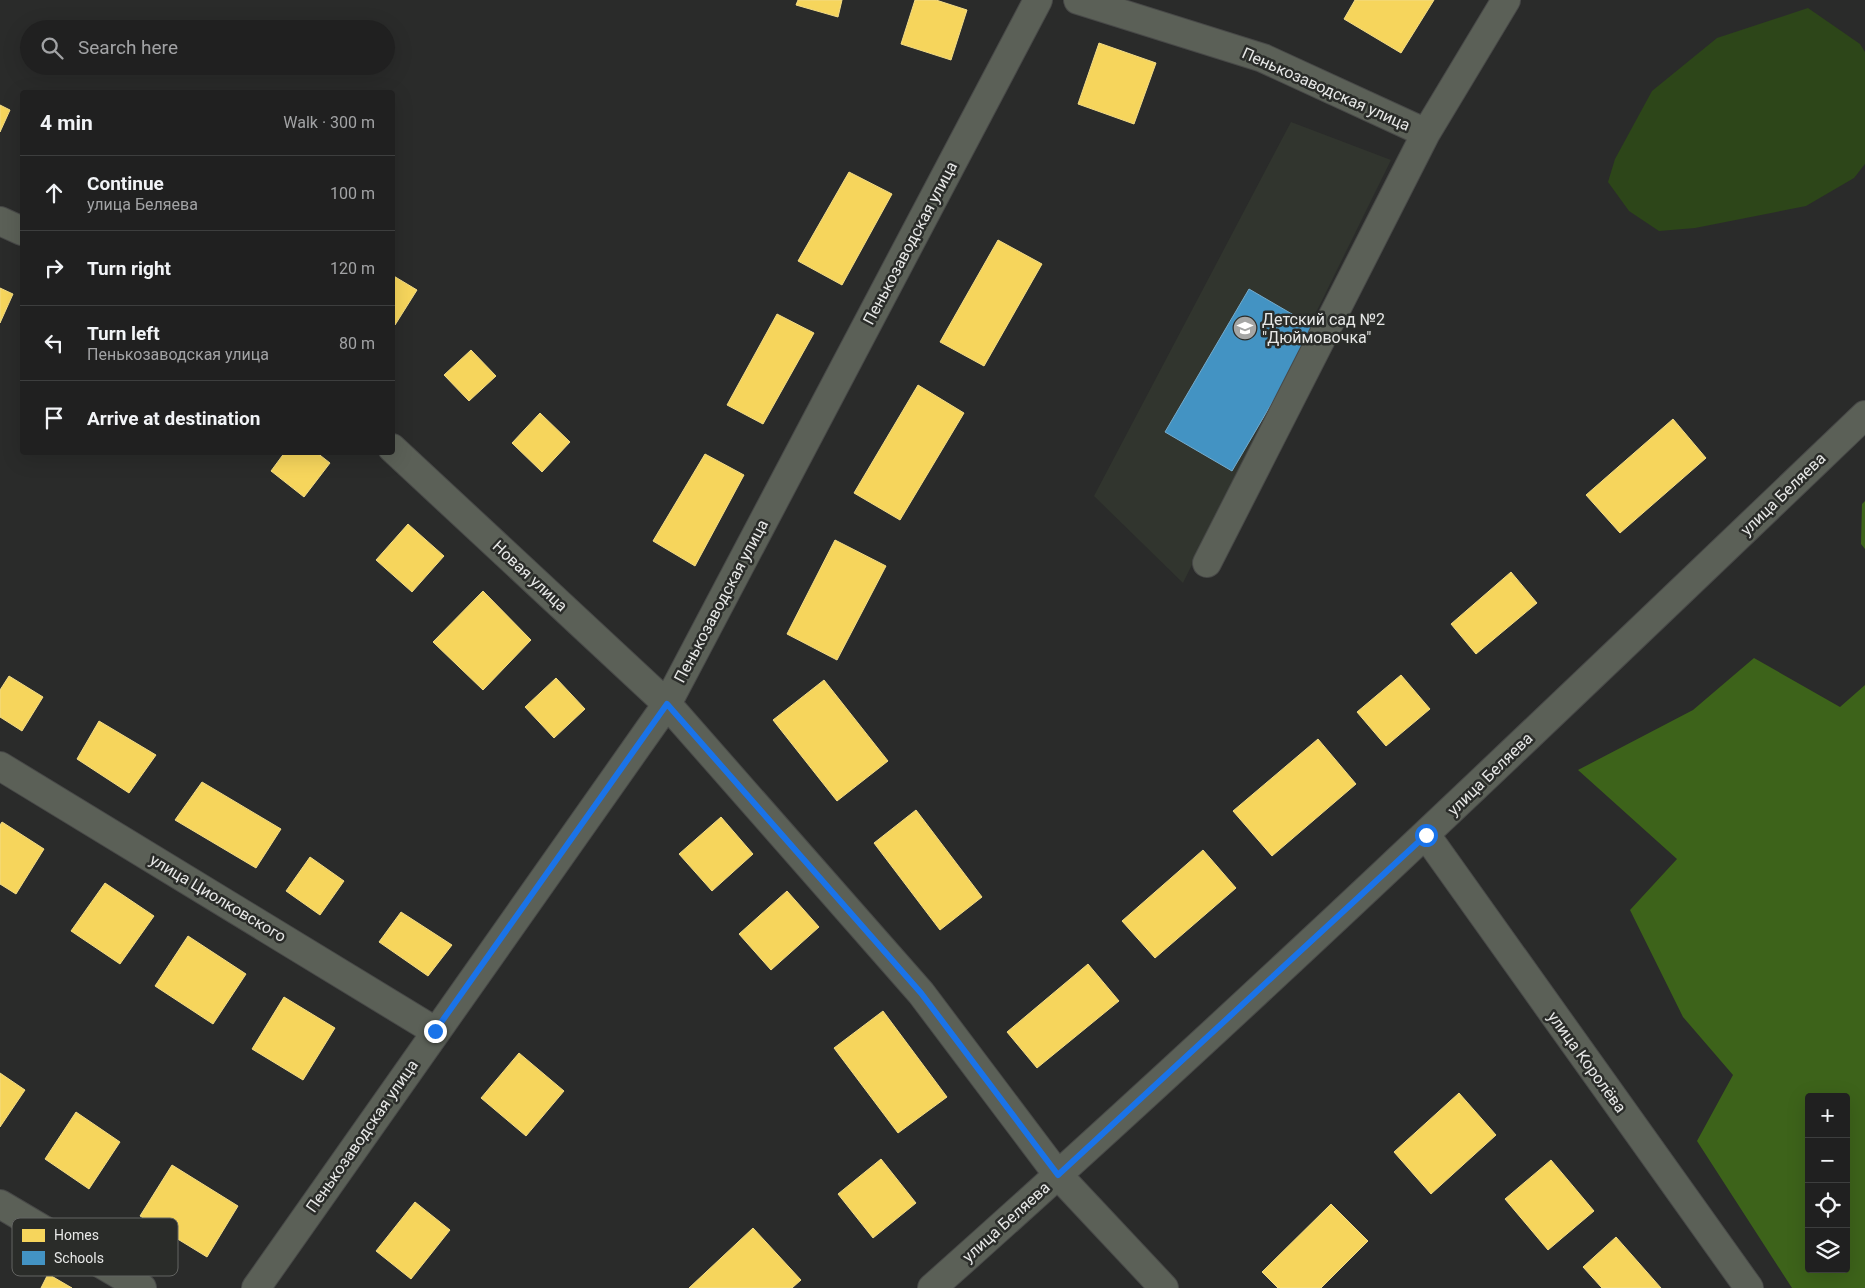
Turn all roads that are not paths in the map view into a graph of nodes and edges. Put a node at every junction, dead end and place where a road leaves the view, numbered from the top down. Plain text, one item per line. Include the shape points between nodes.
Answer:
1 (1038, 0) edge
2 (1078, 0) edge
3 (1506, 0) edge
4 (1426, 133) junction
5 (0, 221) edge
6 (20, 230) edge
7 (1865, 415) edge
8 (395, 451) edge
9 (1207, 563) dead end
10 (667, 704) junction
11 (0, 766) edge
12 (1426, 835) junction
13 (435, 1031) junction
14 (1058, 1175) junction
15 (0, 1204) edge
16 (24, 1218) edge
17 (122, 1276) edge
18 (142, 1288) edge
19 (256, 1288) edge
20 (932, 1288) edge
21 (1164, 1288) edge
22 (1749, 1288) edge

1 - 10 street, Пенькозаводская улица
2 - 4 street, Пенькозаводская улица via 1263,58
3 - 4 street, Пенькозаводская улица
4 - 9 street
5 - 6 street
7 - 12 street, улица Беляева
8 - 10 street, Новая улица
10 - 13 street, Пенькозаводская улица
10 - 14 street, Новая улица via 921,993
11 - 13 street, улица Циолковского
12 - 14 street, улица Беляева
12 - 22 street, улица Королёва
13 - 19 street, Пенькозаводская улица
14 - 20 street, улица Беляева
14 - 21 street, Новая улица
15 - 16 street
17 - 18 street

